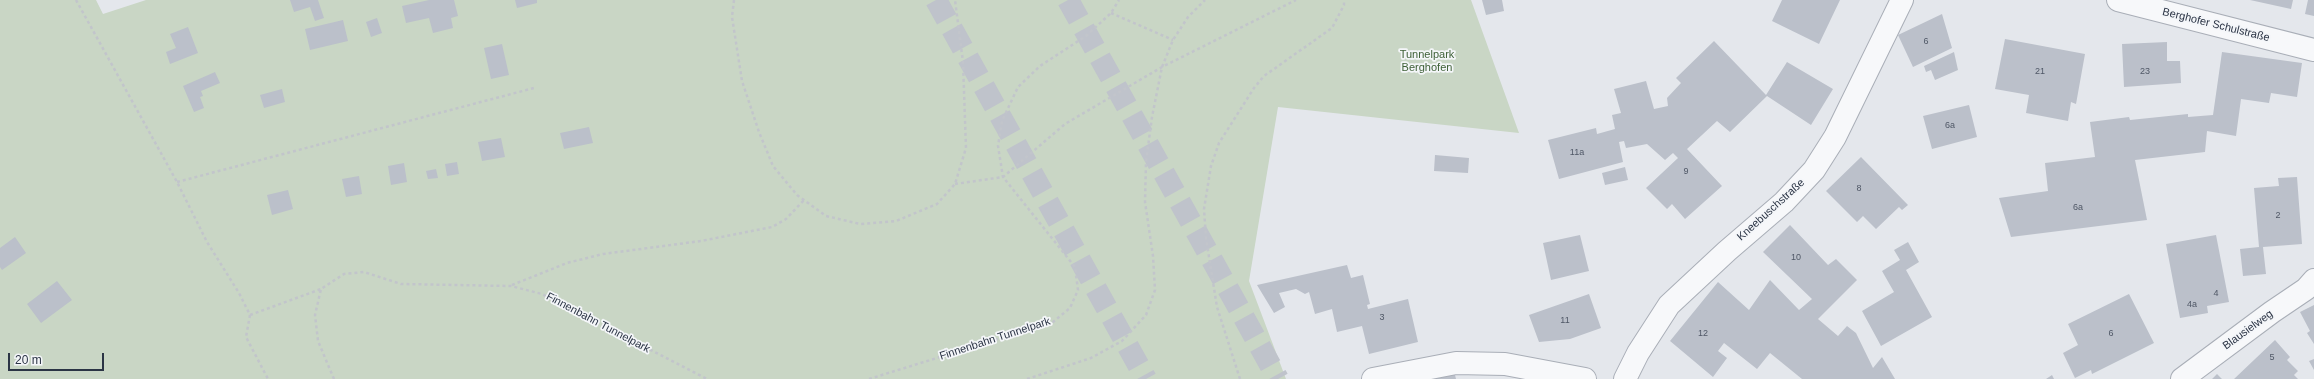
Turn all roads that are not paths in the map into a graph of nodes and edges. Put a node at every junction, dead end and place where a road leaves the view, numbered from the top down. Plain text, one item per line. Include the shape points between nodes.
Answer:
1 (1902, 0) edge
2 (2118, 0) edge
3 (2314, 50) edge
4 (2314, 280) edge
5 (1373, 379) edge
6 (1585, 379) edge
7 (1625, 379) edge
8 (2182, 379) edge

1 - 7 street, Kneebuschstraße via 1834,137 1814,170 1784,202 1726,251 1669,305 1638,353
2 - 3 street, Berghofer Schulstraße
4 - 8 street, Blausielweg via 2306,289
5 - 6 street via 1456,363 1505,364

